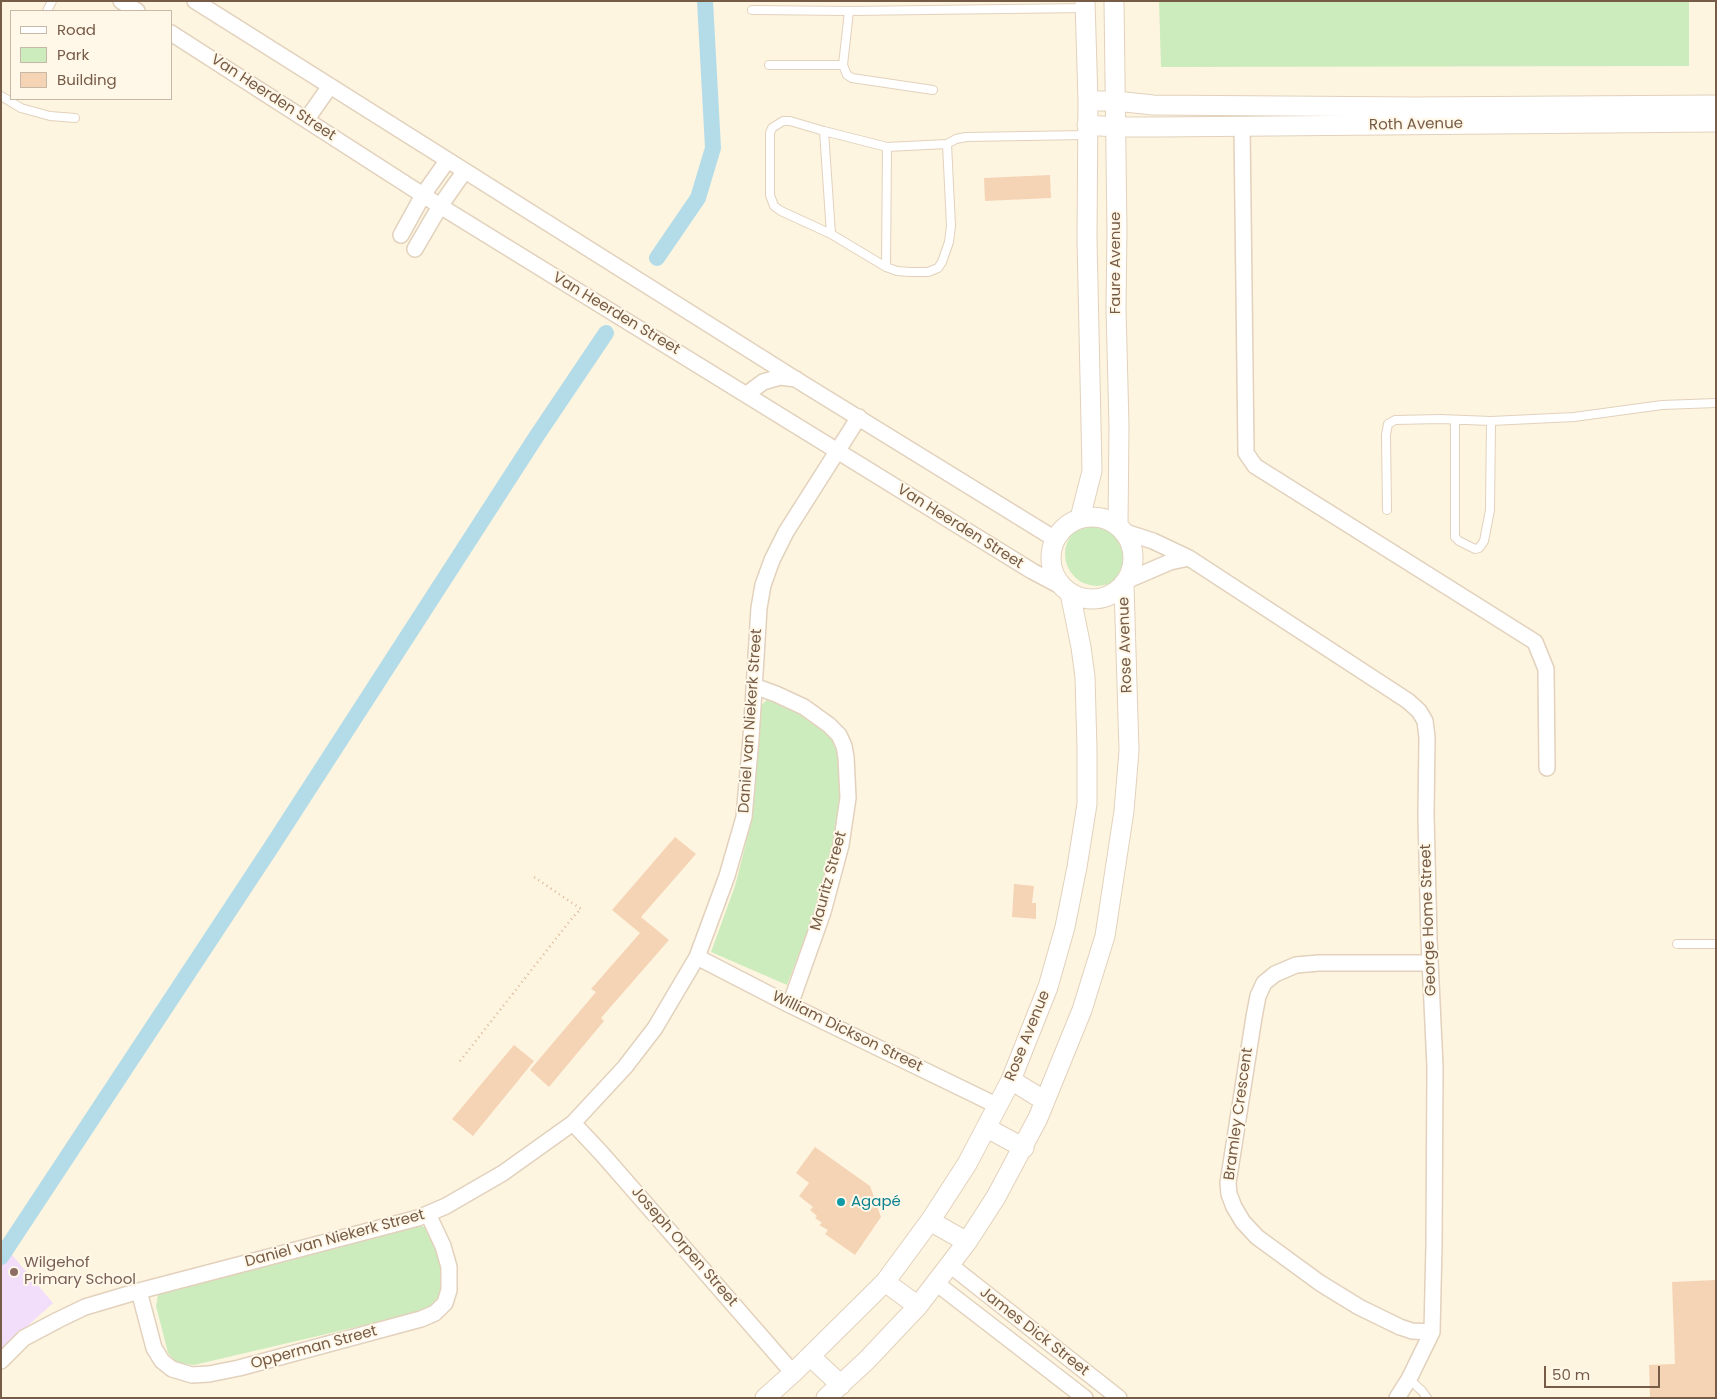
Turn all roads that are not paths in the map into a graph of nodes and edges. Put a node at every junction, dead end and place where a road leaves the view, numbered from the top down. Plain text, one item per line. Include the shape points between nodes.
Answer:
1 (121, 1) edge
2 (194, 1) edge
3 (1114, 1) edge
4 (1085, 5) edge
5 (135, 10) edge
6 (752, 10) dead end
7 (849, 11) junction
8 (172, 34) edge
9 (843, 64) junction
10 (769, 65) dead end
11 (330, 86) junction
12 (933, 90) dead end
13 (1, 96) edge
14 (1088, 101) junction
15 (1116, 101) junction
16 (1716, 105) edge
17 (75, 118) dead end
18 (307, 119) junction
19 (1716, 122) edge
20 (1242, 126) junction
21 (1115, 127) junction
22 (1087, 130) junction
23 (824, 131) junction
24 (947, 144) junction
25 (887, 147) junction
26 (447, 161) junction
27 (464, 172) junction
28 (424, 195) junction
29 (440, 206) junction
30 (831, 234) junction
31 (400, 235) dead end
32 (415, 249) dead end
33 (886, 268) junction
34 (1116, 308) junction
35 (1088, 315) junction
36 (797, 380) junction
37 (747, 394) junction
38 (1716, 403) edge
39 (859, 417) junction
40 (1455, 420) junction
41 (1491, 421) junction
42 (836, 451) junction
43 (1387, 510) dead end
44 (1080, 518) junction
45 (1122, 528) junction
46 (1056, 539) junction
47 (1189, 558) junction
48 (1126, 582) junction
49 (1067, 590) junction
50 (754, 686) junction
51 (1547, 768) dead end
52 (1677, 944) dead end
53 (1716, 944) edge
54 (697, 957) junction
55 (1430, 963) junction
56 (790, 1005) junction
57 (1011, 1080) junction
58 (1045, 1101) junction
59 (998, 1106) junction
60 (573, 1123) junction
61 (987, 1128) junction
62 (1024, 1148) junction
63 (428, 1214) junction
64 (930, 1221) junction
65 (967, 1242) junction
66 (950, 1265) junction
67 (886, 1282) junction
68 (936, 1283) junction
69 (139, 1291) junction
70 (918, 1306) junction
71 (1432, 1332) junction
72 (810, 1356) junction
73 (1, 1361) edge
74 (793, 1373) junction
75 (1409, 1379) junction
76 (841, 1385) junction
77 (772, 1395) edge
78 (826, 1398) edge
79 (1085, 1398) edge
80 (1119, 1398) edge
81 (1396, 1398) edge
82 (1427, 1398) edge

1 - 5 street
2 - 11 street
3 - 15 street, Faure Avenue
4 - 7 lane
4 - 14 street, Faure Avenue
6 - 7 lane
7 - 9 lane
8 - 18 street, Van Heerden Street
9 - 10 lane
9 - 12 lane via 852,78
11 - 18 street
11 - 26 street
13 - 17 lane via 21,108 50,116
14 - 15 street, Roth Avenue
14 - 22 street, Faure Avenue
15 - 16 street, Roth Avenue via 1153,105 1405,107
15 - 21 street, Faure Avenue
18 - 28 street, Van Heerden Street
19 - 20 street, Roth Avenue
20 - 21 street, Roth Avenue
20 - 51 street via 1246,453 1255,466 1535,642 1546,669
21 - 22 street, Roth Avenue
21 - 34 street, Faure Avenue
22 - 24 lane via 966,136
22 - 35 street, Faure Avenue
23 - 25 lane
23 - 30 lane
23 - 30 lane via 790,121 783,121 772,128 770,195 774,206 781,211
24 - 25 lane
24 - 33 lane via 951,226 942,262 938,268 928,272
25 - 33 lane
26 - 27 street
26 - 28 street
27 - 29 street
27 - 36 street
28 - 29 street, Van Heerden Street
28 - 31 street
29 - 32 street
29 - 37 street, Van Heerden Street
30 - 33 lane
34 - 35 street
34 - 45 street, Faure Avenue
35 - 44 street, Faure Avenue via 1092,471
36 - 37 street via 772,379
36 - 39 street
37 - 42 street, Van Heerden Street
38 - 41 lane via 1662,405 1574,417
39 - 42 street, Daniel van Niekerk Street
39 - 46 street
40 - 41 lane
40 - 41 lane via 1456,537 1475,549 1484,541 1490,510
40 - 43 lane via 1395,420 1388,424
42 - 49 street, Van Heerden Street
42 - 50 street, Daniel van Niekerk Street via 786,532 763,585
44 - 45 street via 1096,516
44 - 46 street via 1064,527
45 - 47 street, George Home Street
45 - 48 street via 1130,540 1134,556
46 - 49 street via 1052,549 1053,570
47 - 48 street via 1170,562
47 - 55 street, George Home Street via 1408,701 1425,721 1428,737 1426,815
48 - 49 street via 1115,592 1092,599 1081,598
48 - 58 street, Rose Avenue via 1128,751 1114,880 1105,936 1082,1010
49 - 57 street, Rose Avenue via 1085,677 1087,804 1065,927 1048,987
50 - 54 street, Daniel van Niekerk Street via 744,817 727,876
50 - 56 street, Mauritz Street via 804,707 829,725 839,735 846,757 848,798 841,845 823,912
52 - 53 lane
54 - 56 street, William Dickson Street
54 - 60 street, Daniel van Niekerk Street via 655,1028 625,1067
55 - 71 street, George Home Street via 1435,1067
55 - 71 street, Bramley Crescent via 1296,965 1274,974 1264,983 1254,1018 1228,1183 1234,1207 1257,1237 1320,1283 1360,1307 1400,1327
56 - 59 street, William Dickson Street
57 - 58 street
57 - 59 street, Rose Avenue
58 - 62 street, Rose Avenue
59 - 61 street, Rose Avenue
60 - 63 street, Daniel van Niekerk Street via 503,1173
60 - 74 street, Joseph Orpen Street
61 - 62 street
61 - 64 street, Rose Avenue
62 - 65 street, Rose Avenue
63 - 69 street, Daniel van Niekerk Street
63 - 69 street, Opperman Street via 449,1267 449,1290 445,1303 435,1313 421,1319 248,1365 192,1375 172,1369 162,1361 154,1348
64 - 65 street
64 - 67 street, Rose Avenue
65 - 66 street, Rose Avenue
66 - 68 street, Rose Avenue
66 - 80 street, James Dick Street
67 - 70 street
67 - 72 street, Rose Avenue
68 - 70 street, Rose Avenue
68 - 79 street, James Dick Street
69 - 73 street, Daniel van Niekerk Street via 85,1307 58,1320 24,1338
70 - 76 street, Rose Avenue
71 - 75 street, George Home Street
72 - 74 street, Rose Avenue
72 - 76 street
74 - 77 street, Rose Avenue
75 - 81 street, George Home Street
75 - 82 lane
76 - 78 street, Rose Avenue

